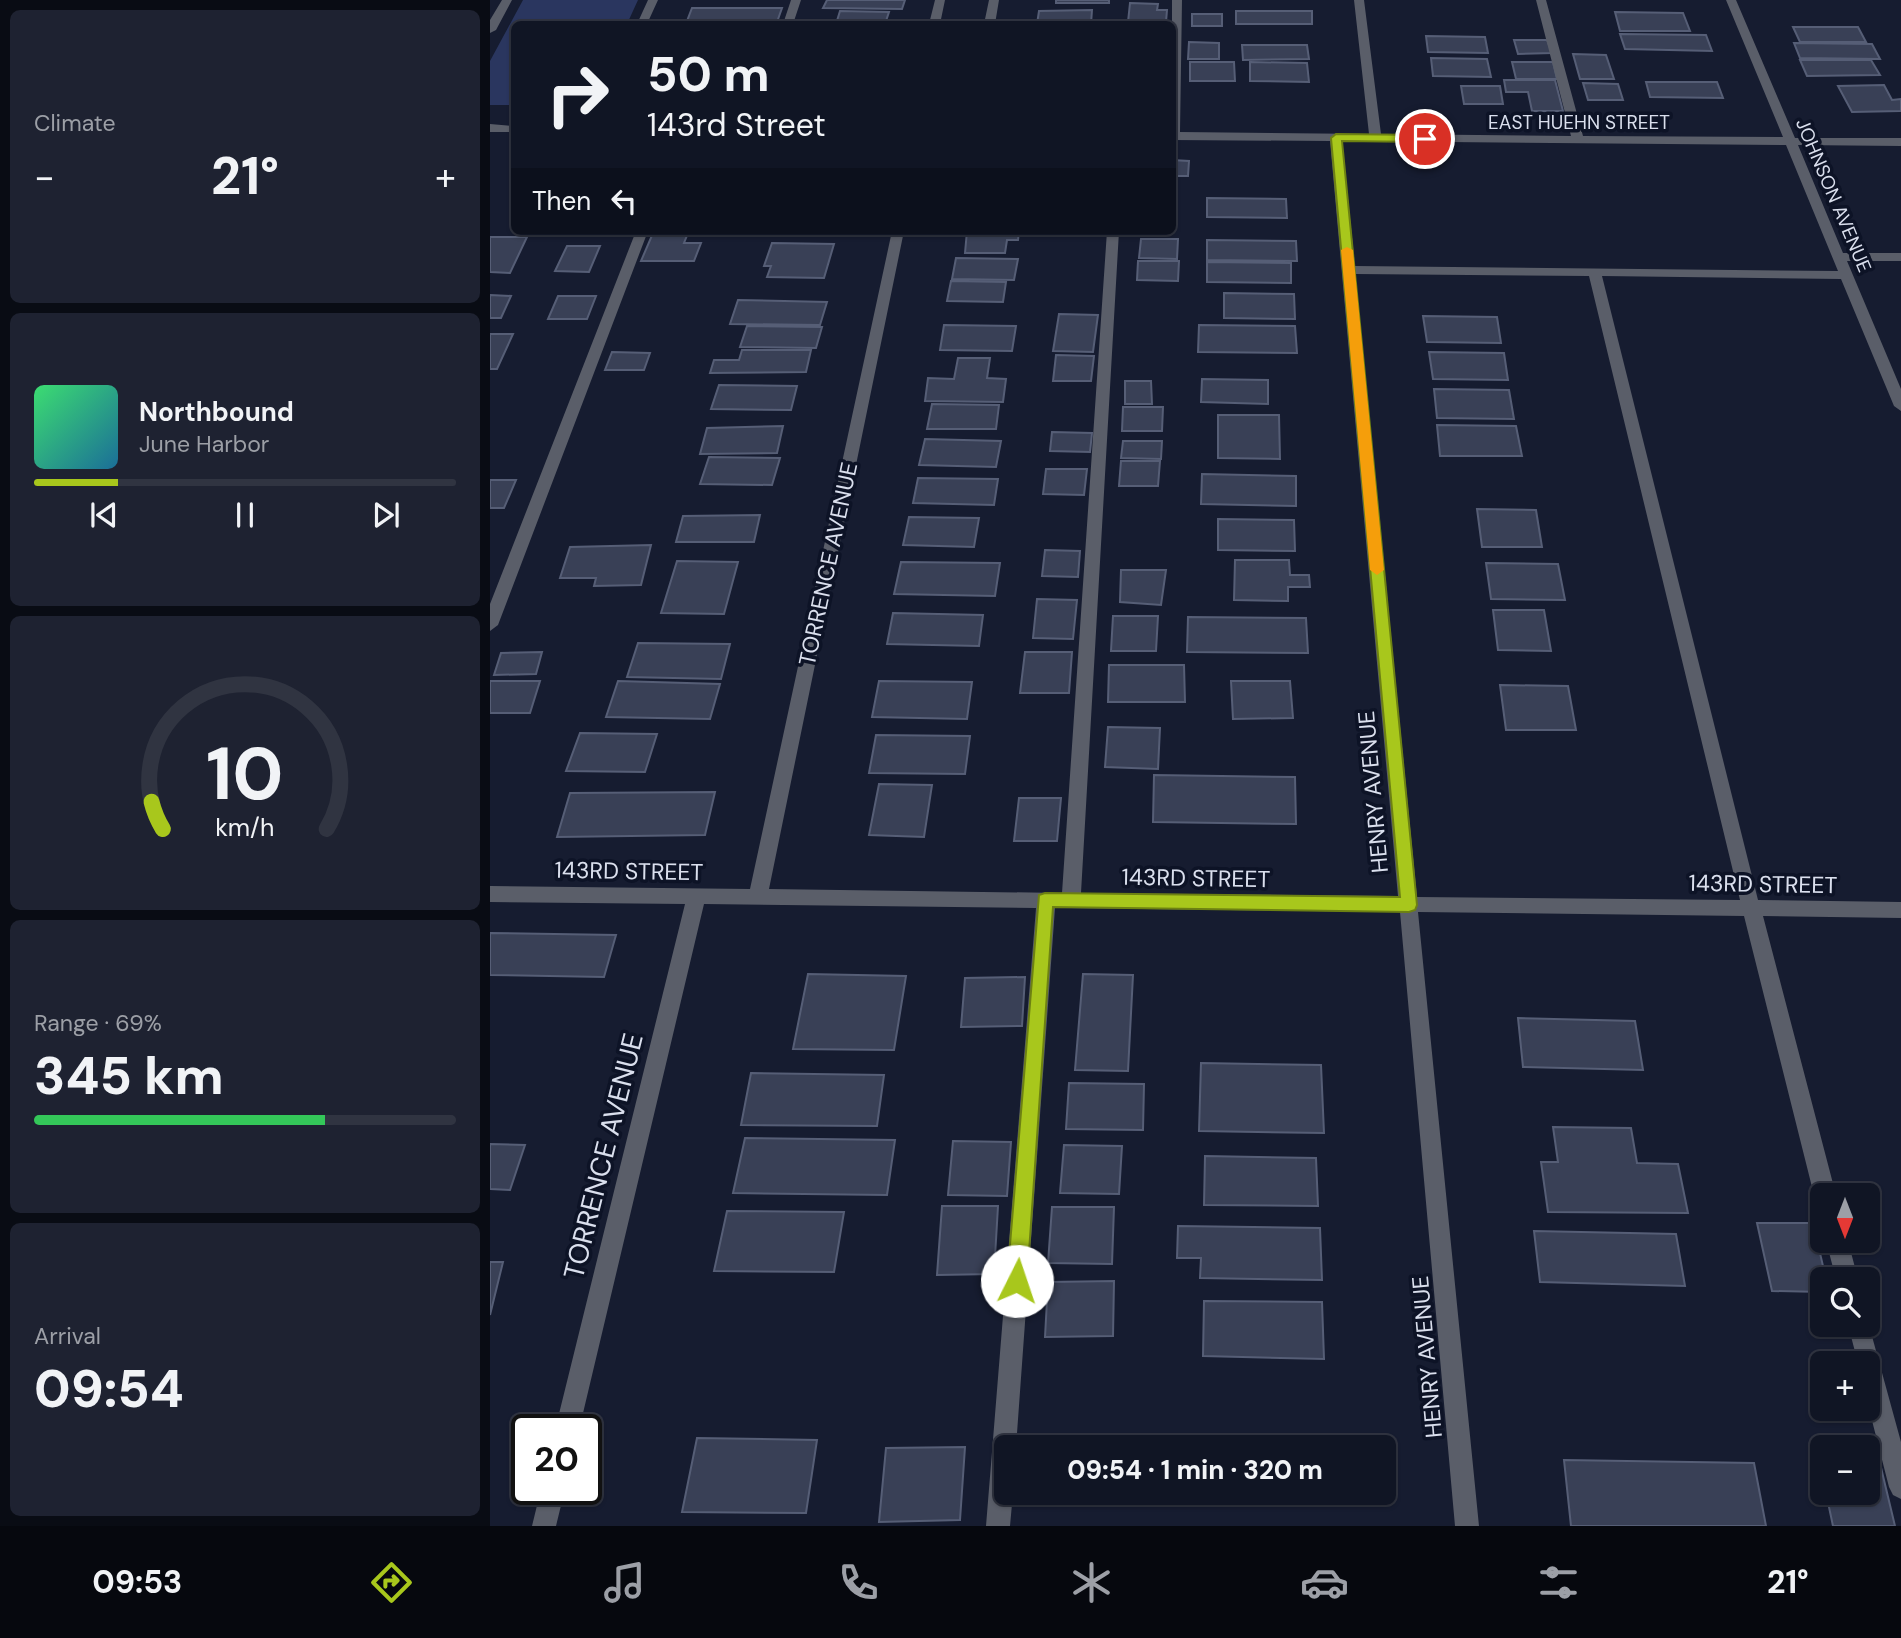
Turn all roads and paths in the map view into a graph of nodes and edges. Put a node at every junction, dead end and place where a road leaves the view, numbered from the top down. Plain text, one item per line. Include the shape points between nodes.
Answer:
1 (507, 0) edge
2 (653, 0) edge
3 (796, 0) edge
4 (940, 0) edge
5 (994, 0) edge
6 (1177, 0) edge
7 (1359, 0) edge
8 (1541, 0) edge
9 (1731, 0) edge
10 (643, 21) edge
11 (789, 21) edge
12 (935, 21) edge
13 (990, 21) edge
14 (490, 30) edge
15 (1176, 34) edge
16 (490, 128) edge
17 (511, 128) edge
18 (1176, 136) edge
19 (1336, 138) junction
20 (1375, 138) junction
21 (1578, 140) junction
22 (1790, 140) junction
23 (1901, 142) edge
24 (640, 235) edge
25 (897, 235) edge
26 (1114, 235) edge
27 (1839, 257) junction
28 (1901, 257) edge
29 (1349, 270) junction
30 (1594, 271) junction
31 (1847, 275) junction
32 (1901, 406) edge
33 (490, 625) edge
34 (490, 894) edge
35 (696, 897) junction
36 (758, 897) junction
37 (1045, 900) junction
38 (1071, 901) junction
39 (1409, 905) junction
40 (1751, 908) junction
41 (1901, 909) edge
42 (1822, 1183) edge
43 (1862, 1337) edge
44 (572, 1414) edge
45 (1901, 1487) edge
46 (549, 1505) edge
47 (544, 1526) edge
48 (998, 1526) edge
49 (1467, 1526) edge

1 - 14 street
2 - 10 street
3 - 11 street
4 - 12 street
5 - 13 street
6 - 15 street
7 - 20 street
8 - 21 street
9 - 22 street, JOHNSON AVENUE
16 - 17 street
18 - 19 street, EAST HUEHN STREET
19 - 20 street, EAST HUEHN STREET
19 - 29 street, HENRY AVENUE
20 - 21 street, EAST HUEHN STREET
21 - 22 street, EAST HUEHN STREET
22 - 23 street, EAST HUEHN STREET
22 - 27 street, JOHNSON AVENUE
24 - 33 street
25 - 36 street, TORRENCE AVENUE
26 - 38 street
27 - 28 street
27 - 31 street, JOHNSON AVENUE
29 - 30 street
29 - 39 street, HENRY AVENUE
30 - 31 street
30 - 40 street
31 - 32 street, JOHNSON AVENUE
34 - 35 street, 143RD STREET
35 - 36 street, 143RD STREET
35 - 44 street, TORRENCE AVENUE
36 - 37 street, 143RD STREET
37 - 38 street, 143RD STREET
37 - 48 street
38 - 39 street, 143RD STREET
39 - 40 street, 143RD STREET
39 - 49 street, HENRY AVENUE
40 - 41 street, 143RD STREET
40 - 42 street
43 - 45 street
46 - 47 street

